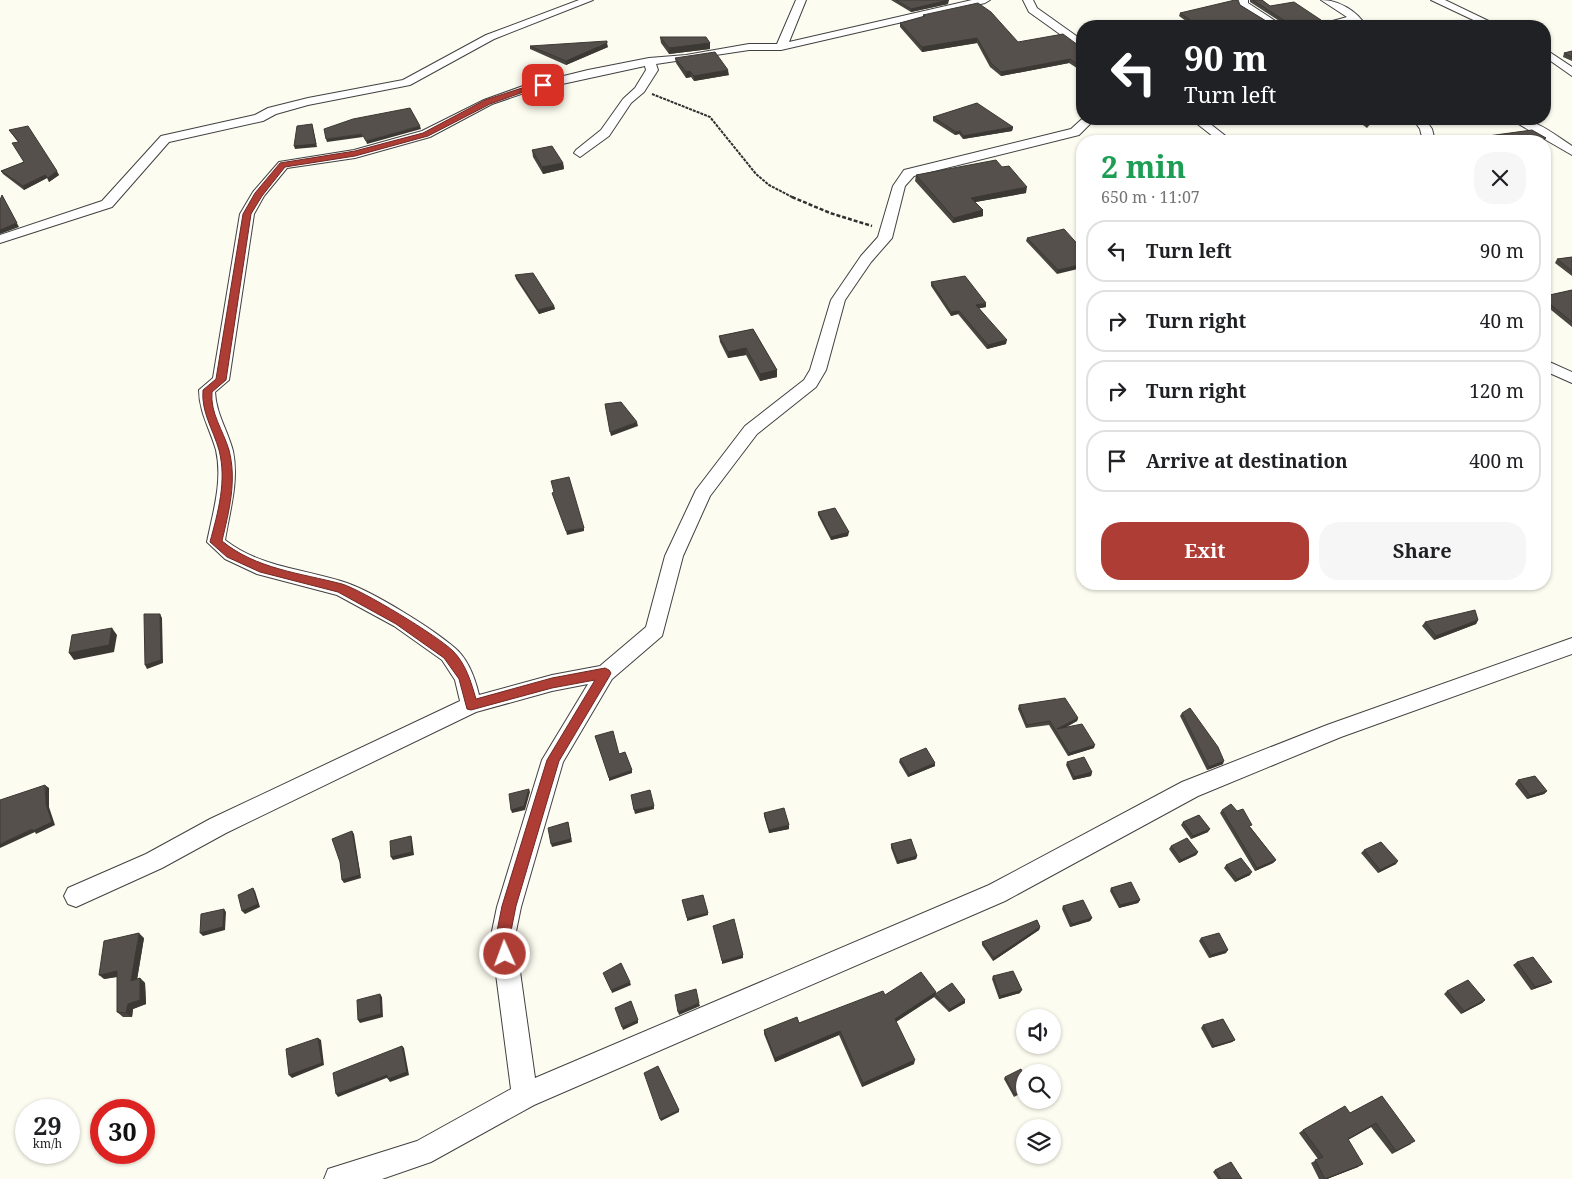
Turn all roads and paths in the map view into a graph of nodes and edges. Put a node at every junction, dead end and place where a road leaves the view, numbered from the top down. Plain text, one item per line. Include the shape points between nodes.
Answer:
1 (588, 0) edge
2 (801, 0) edge
3 (986, 0) edge
4 (1028, 0) edge
5 (1243, 0) edge
6 (1326, 0) edge
7 (1436, 0) edge
8 (1268, 20) edge
9 (1356, 20) edge
10 (1481, 20) edge
11 (1076, 41) edge
12 (781, 47) junction
13 (1551, 57) edge
14 (649, 62) junction
15 (1572, 73) edge
16 (640, 90) junction
17 (1082, 125) edge
18 (1205, 125) edge
19 (1529, 125) edge
20 (1218, 135) edge
21 (1547, 135) edge
22 (1551, 137) edge
23 (1572, 151) edge
24 (580, 153) dead end
25 (887, 229) junction
26 (0, 239) edge
27 (1551, 368) edge
28 (1572, 378) edge
29 (1572, 646) edge
30 (605, 673) junction
31 (471, 705) junction
32 (76, 896) dead end
33 (525, 1096) junction
34 (338, 1179) edge

1 - 26 street via 490,37 406,83 308,102 272,111 259,118 165,140 107,204
2 - 12 street
3 - 12 street
4 - 11 street via 1033,10
5 - 8 street via 1244,5
6 - 9 street
7 - 10 street
12 - 14 street via 749,47
13 - 15 street
14 - 16 street via 652,70
14 - 31 street via 518,91 488,102 426,134 355,154 283,165 247,214 221,380 208,390 206,404 224,450 227,469 227,496 216,542 231,554 264,570 342,589 400,621 449,654 465,678
16 - 24 street via 627,101 605,133
16 - 25 path via 670,104 700,112 715,121 761,180 853,222
17 - 25 street via 1075,132 909,173 899,186
18 - 20 street
19 - 21 street
22 - 23 street
25 - 30 street via 885,238 838,300 818,370 810,383 751,430 702,494 674,556 656,631
27 - 28 street
29 - 33 street via 1334,731 1190,789 997,893
30 - 31 street via 552,683
30 - 33 street via 553,760 503,936
31 - 32 street
33 - 34 street via 422,1153

